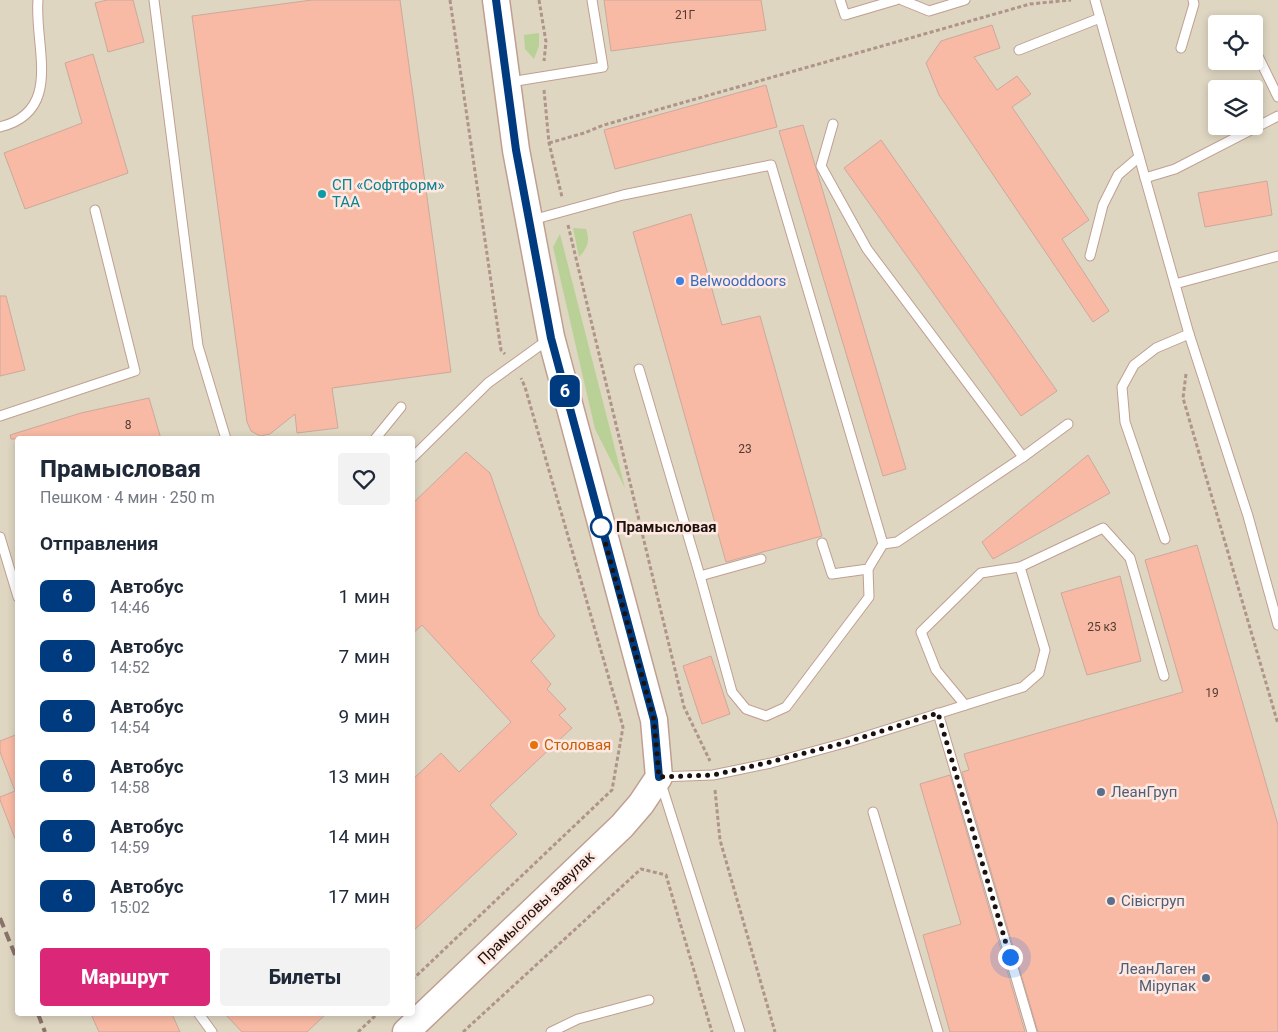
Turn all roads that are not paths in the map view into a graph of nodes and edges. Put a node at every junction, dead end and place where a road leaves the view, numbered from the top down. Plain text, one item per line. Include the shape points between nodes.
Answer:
1 (37, 0) edge
2 (154, 0) edge
3 (496, 0) edge
4 (592, 0) edge
5 (840, 0) edge
6 (896, 0) edge
7 (902, 0) edge
8 (965, 0) edge
9 (1095, 0) edge
10 (1193, 0) edge
11 (1100, 18) junction
12 (1180, 48) dead end
13 (1019, 50) dead end
14 (1263, 66) edge
15 (507, 82) junction
16 (1278, 97) edge
17 (1278, 116) edge
18 (833, 124) dead end
19 (0, 127) edge
20 (1139, 157) junction
21 (1145, 178) junction
22 (95, 210) dead end
23 (530, 221) junction
24 (1090, 256) dead end
25 (1278, 256) edge
26 (1175, 284) junction
27 (1189, 334) junction
28 (551, 338) junction
29 (640, 369) dead end
30 (401, 407) dead end
31 (0, 416) edge
32 (1068, 424) dead end
33 (225, 436) edge
34 (377, 436) edge
35 (415, 455) edge
36 (1023, 457) junction
37 (0, 537) edge
38 (1166, 539) dead end
39 (822, 543) dead end
40 (883, 544) junction
41 (761, 559) dead end
42 (1020, 567) junction
43 (868, 569) junction
44 (700, 576) junction
45 (15, 587) edge
46 (1278, 624) edge
47 (1164, 676) dead end
48 (965, 705) junction
49 (938, 713) junction
50 (659, 777) junction
51 (873, 812) dead end
52 (648, 1000) dead end
53 (200, 1016) edge
54 (212, 1032) edge
55 (406, 1032) edge
56 (551, 1032) edge
57 (740, 1032) edge
58 (938, 1032) edge
59 (1032, 1032) edge

1 - 19 lane via 42,82 35,106 12,124
2 - 33 lane via 198,346
3 - 15 main road
4 - 15 lane via 603,66
5 - 6 lane via 845,15
7 - 8 lane via 929,11
9 - 11 lane
10 - 12 lane
11 - 13 lane
11 - 20 lane
14 - 16 lane
15 - 23 main road
17 - 21 lane via 1175,169
18 - 36 lane via 820,166 863,241
20 - 21 lane
20 - 24 lane via 1118,176 1103,205
21 - 26 lane
22 - 31 lane via 135,371
23 - 28 main road
23 - 40 lane via 623,195 771,165
25 - 26 lane
26 - 27 lane
27 - 38 lane via 1156,348 1134,365 1122,387 1125,422
27 - 46 lane via 1248,516
28 - 35 lane via 488,383
28 - 50 main road via 654,720
29 - 44 lane
30 - 34 lane
32 - 36 lane
36 - 40 lane via 897,542
37 - 45 lane
39 - 43 lane via 832,574
40 - 43 lane
41 - 44 lane
42 - 47 lane via 1103,528 1130,558
42 - 48 lane via 1045,650 1038,673 1023,687
42 - 48 lane via 981,573 921,632 936,670
43 - 44 lane via 869,597 786,707 766,716 746,709 732,692
48 - 49 lane
49 - 50 lane via 840,744 713,775
49 - 59 lane
50 - 55 main road, Прамысловы завулак via 622,826
50 - 57 lane
51 - 58 lane
52 - 56 lane via 578,1019
53 - 54 lane

